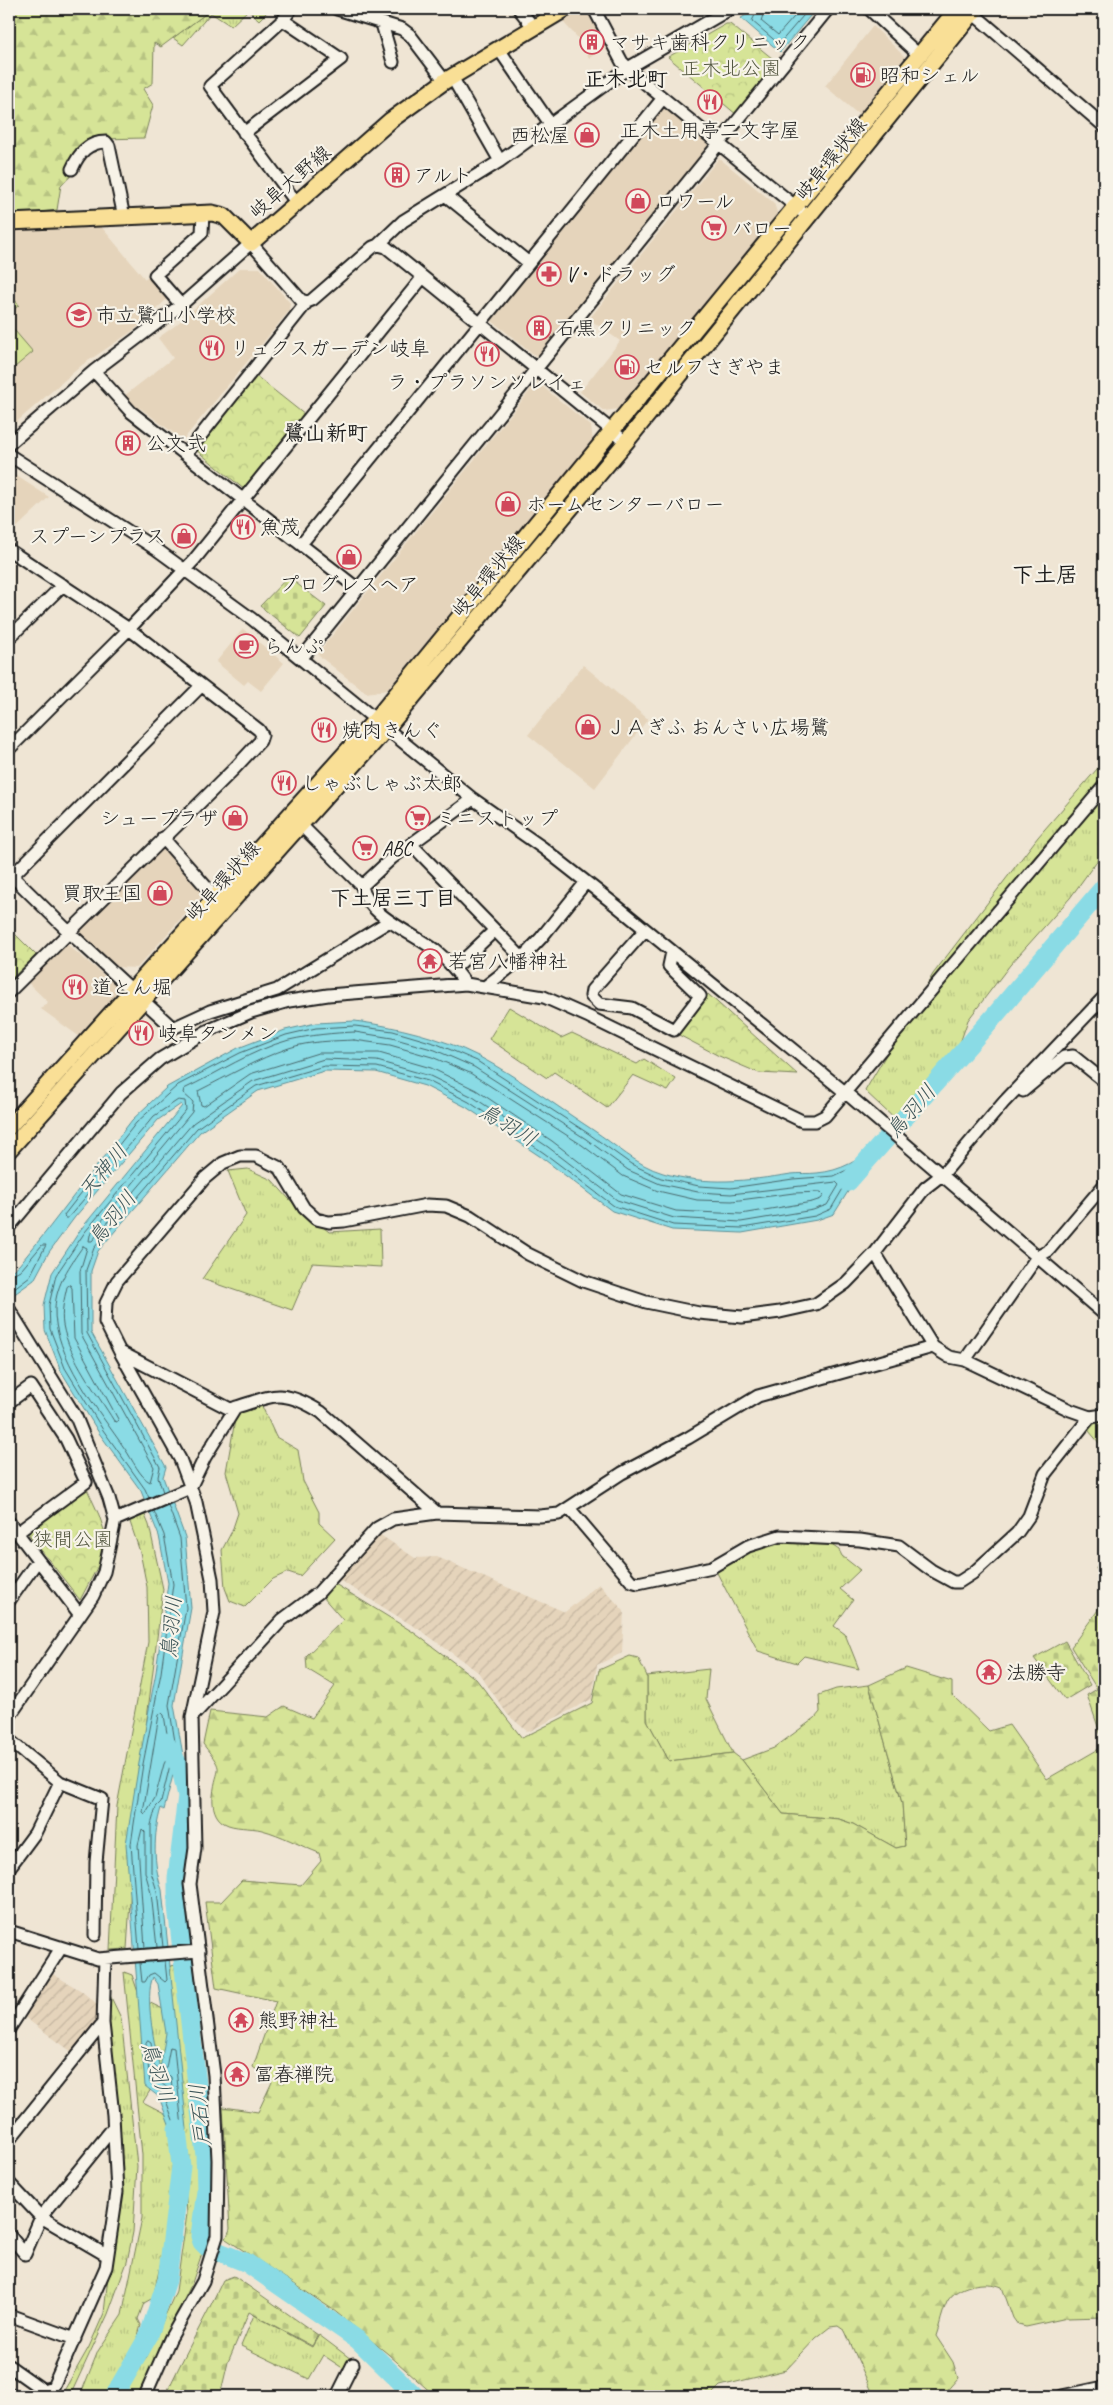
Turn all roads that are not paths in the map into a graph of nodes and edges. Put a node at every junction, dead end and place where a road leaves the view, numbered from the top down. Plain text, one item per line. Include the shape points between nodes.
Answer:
1 (291, 9) edge
2 (337, 9) edge
3 (519, 9) edge
4 (565, 9) edge
5 (594, 9) edge
6 (730, 9) edge
7 (828, 9) edge
8 (869, 9) edge
9 (957, 9) edge
10 (972, 10) edge
11 (283, 20) junction
12 (382, 24) junction
13 (534, 28) junction
14 (498, 48) junction
15 (919, 55) junction
16 (393, 62) dead end
17 (628, 68) junction
18 (448, 79) junction
19 (663, 98) junction
20 (551, 125) junction
21 (1104, 126) edge
22 (244, 133) junction
23 (719, 144) junction
24 (500, 161) junction
25 (72, 169) dead end
26 (445, 195) junction
27 (296, 202) junction
28 (795, 206) junction
29 (203, 213) junction
30 (124, 217) junction
31 (809, 218) junction
32 (9, 222) edge
33 (251, 243) junction
34 (378, 245) junction
35 (529, 263) junction
36 (422, 277) junction
37 (306, 302) junction
38 (181, 305) junction
39 (480, 324) junction
40 (536, 370) junction
41 (94, 371) junction
42 (613, 432) junction
43 (626, 442) junction
44 (9, 444) edge
45 (186, 454) junction
46 (9, 455) edge
47 (244, 500) junction
48 (301, 544) junction
49 (9, 550) edge
50 (185, 570) junction
51 (63, 585) junction
52 (358, 589) junction
53 (129, 629) junction
54 (9, 638) edge
55 (301, 659) junction
56 (202, 686) junction
57 (382, 724) junction
58 (9, 749) edge
59 (1104, 786) edge
60 (473, 799) junction
61 (301, 825) junction
62 (163, 838) junction
63 (412, 845) junction
64 (10, 876) edge
65 (586, 882) junction
66 (362, 886) junction
67 (215, 898) junction
68 (388, 922) junction
69 (495, 930) junction
70 (645, 930) junction
71 (69, 932) junction
72 (672, 952) junction
73 (522, 958) junction
74 (455, 968) junction
75 (466, 984) junction
76 (486, 986) junction
77 (130, 990) junction
78 (9, 992) edge
79 (1104, 996) edge
80 (141, 1001) junction
81 (1104, 1081) edge
82 (849, 1096) junction
83 (1004, 1102) junction
84 (9, 1127) edge
85 (9, 1150) edge
86 (940, 1172) junction
87 (1104, 1185) edge
88 (9, 1227) edge
89 (875, 1253) junction
90 (1038, 1257) junction
91 (9, 1309) edge
92 (1104, 1314) edge
93 (934, 1347) junction
94 (120, 1352) junction
95 (965, 1360) junction
96 (9, 1402) edge
97 (236, 1407) junction
98 (1104, 1416) edge
99 (1090, 1417) junction
100 (190, 1488) junction
101 (569, 1508) junction
102 (437, 1513) junction
103 (119, 1518) junction
104 (9, 1522) edge
105 (17, 1533) junction
106 (38, 1560) junction
107 (9, 1601) edge
108 (80, 1615) junction
109 (9, 1717) edge
110 (192, 1717) junction
111 (9, 1740) edge
112 (60, 1782) junction
113 (9, 1868) edge
114 (9, 1931) edge
115 (95, 1935) dead end
116 (61, 1948) junction
117 (196, 1951) junction
118 (109, 1959) junction
119 (103, 2023) junction
120 (9, 2029) edge
121 (113, 2128) junction
122 (9, 2140) edge
123 (9, 2185) edge
124 (41, 2217) junction
125 (9, 2235) edge
126 (106, 2255) junction
127 (9, 2315) edge
128 (75, 2339) junction
129 (353, 2364) dead end
130 (9, 2366) edge
131 (1104, 2387) edge
132 (9, 2393) edge
133 (13, 2396) edge
134 (145, 2396) edge
135 (337, 2396) edge
136 (1062, 2396) edge

1 - 11 street
2 - 12 street
3 - 13 street
4 - 13 main road, 岐阜大野線
5 - 17 street
6 - 17 street
7 - 23 street
8 - 15 street
9 - 15 main road, 岐阜環状線
10 - 21 street
10 - 31 main road, 岐阜環状線
11 - 22 street via 210,86
11 - 22 street via 341,59
12 - 16 street
12 - 18 street via 402,29 410,35
13 - 14 main road, 岐阜大野線
14 - 18 main road, 岐阜大野線
14 - 20 street
15 - 28 main road, 岐阜環状線
17 - 19 street
17 - 20 street
18 - 24 street
18 - 27 main road, 岐阜大野線 via 392,120
19 - 23 street
19 - 35 street
20 - 24 street
22 - 27 street
23 - 28 street
23 - 40 street
24 - 26 street
25 - 30 street via 79,154 95,142 106,142
26 - 34 street via 403,221
26 - 35 street
27 - 33 main road, 岐阜大野線
28 - 31 street
28 - 42 main road, 岐阜環状線
29 - 30 main road, 岐阜大野線
29 - 33 main road, 岐阜大野線 via 224,216
29 - 38 street via 202,234 155,275
30 - 32 main road, 岐阜大野線
31 - 43 main road, 岐阜環状線
33 - 37 street
33 - 38 street
34 - 36 street via 386,247
34 - 37 street
35 - 39 street
36 - 39 street
36 - 47 street
37 - 45 street
38 - 41 street
39 - 40 street
39 - 48 street
40 - 42 street
40 - 52 street
41 - 44 street
41 - 45 street via 131,412
42 - 43 street
42 - 57 main road, 岐阜環状線
43 - 57 main road, 岐阜環状線
45 - 47 street
46 - 50 street
47 - 48 street
47 - 50 street
48 - 52 street
49 - 51 street
50 - 53 street
50 - 55 street
51 - 53 street
51 - 54 street
52 - 55 street
53 - 56 street
53 - 58 street
55 - 57 street
56 - 62 street via 259,730 262,736 235,768
56 - 64 street
57 - 60 street
57 - 61 main road, 岐阜環状線
57 - 67 main road, 岐阜環状線
59 - 82 street
60 - 63 street
60 - 65 street
61 - 66 street
61 - 80 main road, 岐阜環状線
62 - 67 street
62 - 71 street
63 - 66 street via 392,858
63 - 69 street
64 - 71 street
65 - 70 street
65 - 73 street
66 - 68 street via 363,894
67 - 77 main road, 岐阜環状線
68 - 74 street via 416,936
68 - 80 street via 277,990 210,1011 173,1028
69 - 73 street
69 - 74 street
70 - 72 street
70 - 72 street via 592,990 591,996 599,1004 632,1008 674,1030 700,996 668,966
71 - 77 street
71 - 78 street
72 - 82 street
73 - 76 street
74 - 75 street
75 - 76 street
75 - 88 street via 289,1001 251,1012 207,1031 160,1059 121,1093
76 - 82 street via 544,997 802,1121 825,1116
77 - 80 street
77 - 84 main road, 岐阜環状線
79 - 83 street
80 - 85 main road, 岐阜環状線
81 - 83 street via 1073,1056 1064,1057 1023,1091
82 - 86 street
83 - 86 street
86 - 89 street
86 - 90 street
87 - 90 street via 1048,1251
89 - 93 street
89 - 94 street via 846,1283 816,1304 742,1317 699,1314 646,1302 583,1281 528,1254 470,1216 446,1206 426,1205 344,1222 316,1218 304,1208 280,1168 256,1156 240,1156 222,1163 205,1178 117,1281 106,1303 105,1322
90 - 92 street
90 - 95 street
91 - 103 street via 76,1417
93 - 95 street
93 - 101 street via 758,1396 622,1473
94 - 97 street via 230,1409
94 - 100 street via 180,1459
95 - 99 street
96 - 105 street via 31,1386 66,1439 86,1482
97 - 100 street
97 - 102 street via 261,1397 300,1399 321,1412
98 - 99 street
99 - 101 street via 1045,1474 1029,1516 1017,1533 959,1582 931,1570 899,1546 860,1540 780,1536 748,1546 712,1567 638,1583 631,1581
100 - 103 street
100 - 110 street via 196,1502 212,1579 214,1612
101 - 102 street via 559,1514 540,1516
102 - 110 street via 393,1519 377,1528 318,1593 282,1620
103 - 108 street via 104,1572
104 - 105 street
105 - 106 street
106 - 107 street
106 - 108 street
108 - 109 street
110 - 117 street via 195,1848 190,1884
111 - 112 street
112 - 113 street via 35,1833
112 - 115 street via 102,1799 96,1862
114 - 116 street
116 - 118 street
116 - 120 street
117 - 118 street
117 - 134 street via 214,2075 218,2144 216,2241 203,2281 170,2339
118 - 119 street
119 - 121 street
119 - 122 street
121 - 124 street
121 - 126 street via 117,2192
123 - 124 street
124 - 125 street via 25,2254
124 - 126 street
126 - 128 street via 106,2267
127 - 128 street
128 - 130 street via 53,2387 43,2390
129 - 135 street
131 - 136 street
132 - 133 street

